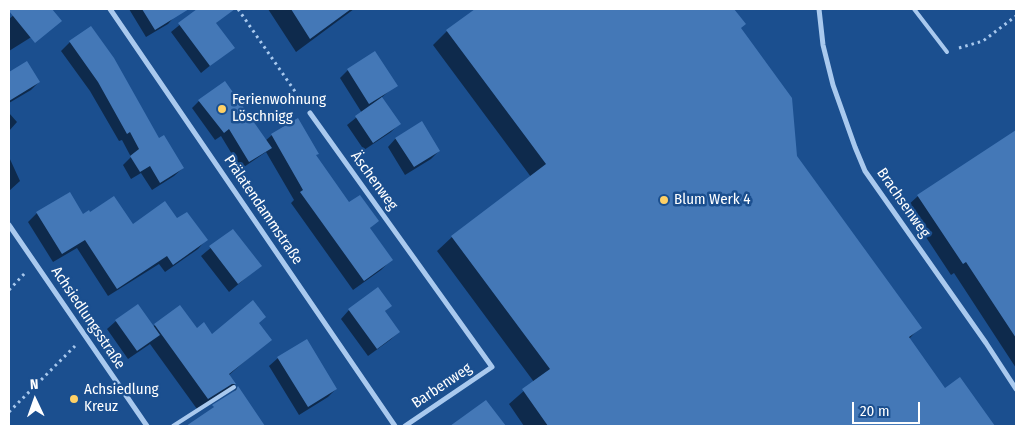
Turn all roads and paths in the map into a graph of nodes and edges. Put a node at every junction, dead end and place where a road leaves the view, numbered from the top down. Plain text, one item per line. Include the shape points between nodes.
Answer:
1 (110, 9) edge
2 (238, 9) edge
3 (819, 9) edge
4 (914, 9) edge
5 (1016, 16) edge
6 (946, 52) joint
7 (310, 114) joint
8 (9, 225) edge
9 (35, 263) junction
10 (9, 290) edge
11 (85, 336) junction
12 (492, 367) joint
13 (234, 387) dead end
14 (1016, 389) edge
15 (9, 412) edge
16 (147, 426) edge
17 (173, 426) edge
18 (396, 426) edge
19 (405, 426) edge

1 - 18 street, Prälatendammstraße
2 - 7 path
3 - 14 street, Brachsenweg via 833,84 865,171
4 - 6 lane
5 - 6 path via 983,41
7 - 12 street, Äschenweg
8 - 9 street, Achsiedlungsstraße
9 - 10 path
9 - 11 street, Achsiedlungsstraße
11 - 15 path
11 - 16 street, Achsiedlungsstraße
12 - 19 street, Barbenweg
13 - 17 lane

